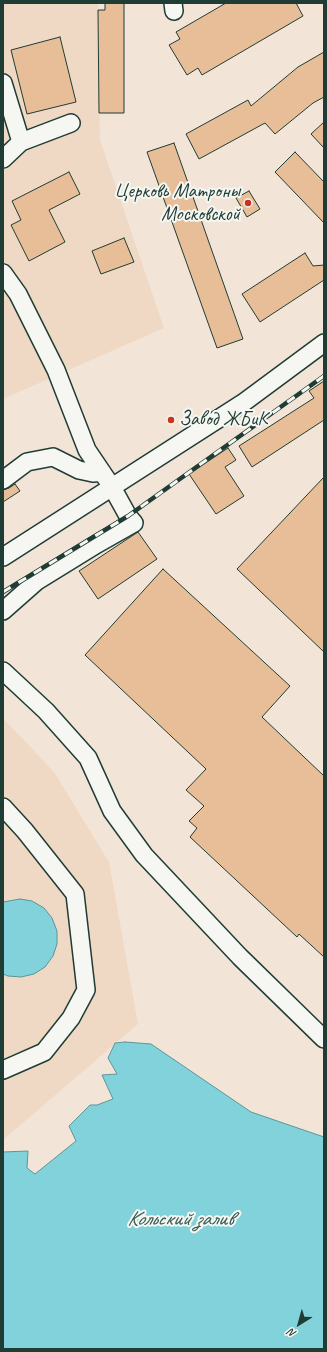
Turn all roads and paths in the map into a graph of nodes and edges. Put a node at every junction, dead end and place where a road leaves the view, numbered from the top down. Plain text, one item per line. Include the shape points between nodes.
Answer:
1 (3, 83) edge
2 (71, 123) dead end
3 (21, 142) junction
4 (3, 160) edge
5 (3, 273) edge
6 (324, 343) edge
7 (102, 472) junction
8 (3, 480) edge
9 (112, 488) junction
10 (3, 558) edge
11 (3, 611) edge
12 (3, 671) edge
13 (3, 807) edge
14 (324, 1039) edge
15 (3, 1070) edge

1 - 3 street
2 - 3 street
3 - 4 street
5 - 7 street via 18,294 56,370 87,450
6 - 9 street via 243,403
7 - 8 street via 93,474 78,470 53,457 27,462
7 - 9 street
9 - 10 street
9 - 11 street via 134,523 37,581
12 - 14 street via 46,712 88,758 112,811 144,855 240,957
13 - 15 street via 75,894 86,990 71,1018 44,1052

